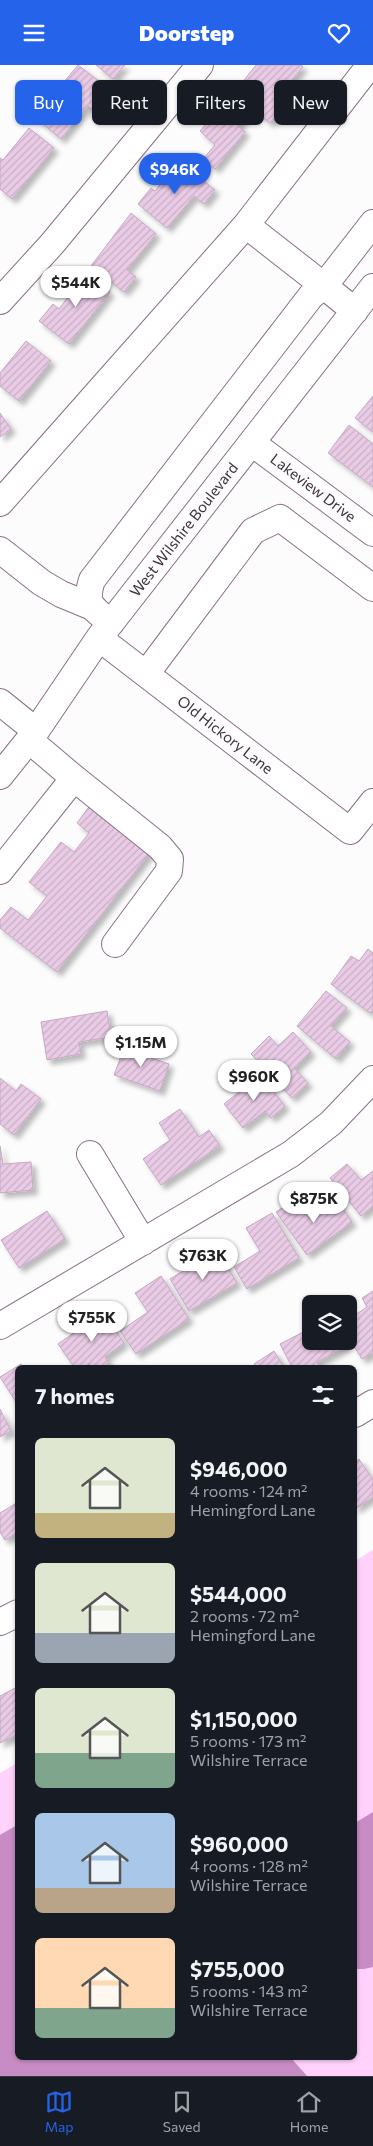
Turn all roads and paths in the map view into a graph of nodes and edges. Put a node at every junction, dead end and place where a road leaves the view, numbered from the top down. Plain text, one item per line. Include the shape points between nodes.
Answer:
1 (200, 65) edge
2 (370, 65) edge
3 (373, 223) edge
4 (246, 225) junction
5 (324, 285) junction
6 (373, 287) edge
7 (0, 301) edge
8 (355, 311) junction
9 (252, 443) junction
10 (0, 503) edge
11 (373, 533) edge
12 (0, 550) edge
13 (373, 588) edge
14 (90, 606) junction
15 (105, 630) junction
16 (146, 674) junction
17 (0, 702) edge
18 (33, 735) junction
19 (0, 776) edge
20 (74, 778) junction
21 (373, 802) edge
22 (0, 871) edge
23 (115, 944) dead end
24 (373, 1079) edge
25 (90, 1154) dead end
26 (142, 1242) junction
27 (0, 1326) edge
28 (373, 1403) edge
29 (357, 1413) edge
30 (15, 1614) edge
31 (0, 1622) edge

1 - 7 street via 52,244
2 - 4 street
3 - 5 street
4 - 5 street
4 - 10 street
5 - 8 street
5 - 14 street via 311,296 92,580 88,595
6 - 8 street, West Wilshire Boulevard
8 - 9 street, West Wilshire Boulevard
9 - 11 street, Lakeview Drive
9 - 15 street, West Wilshire Boulevard
12 - 14 street via 60,595
13 - 16 street via 280,518 254,531
14 - 15 street, Old Hickory Lane
15 - 16 street, Old Hickory Lane
15 - 18 street, West Wilshire Boulevard
16 - 21 street, Old Hickory Lane via 350,831
17 - 18 street
18 - 19 street, West Wilshire Boulevard
18 - 20 street
20 - 22 street
20 - 23 street via 160,847 170,859 169,871
24 - 26 street via 330,1123 291,1154
25 - 26 street
26 - 27 street
28 - 29 street
30 - 31 street

